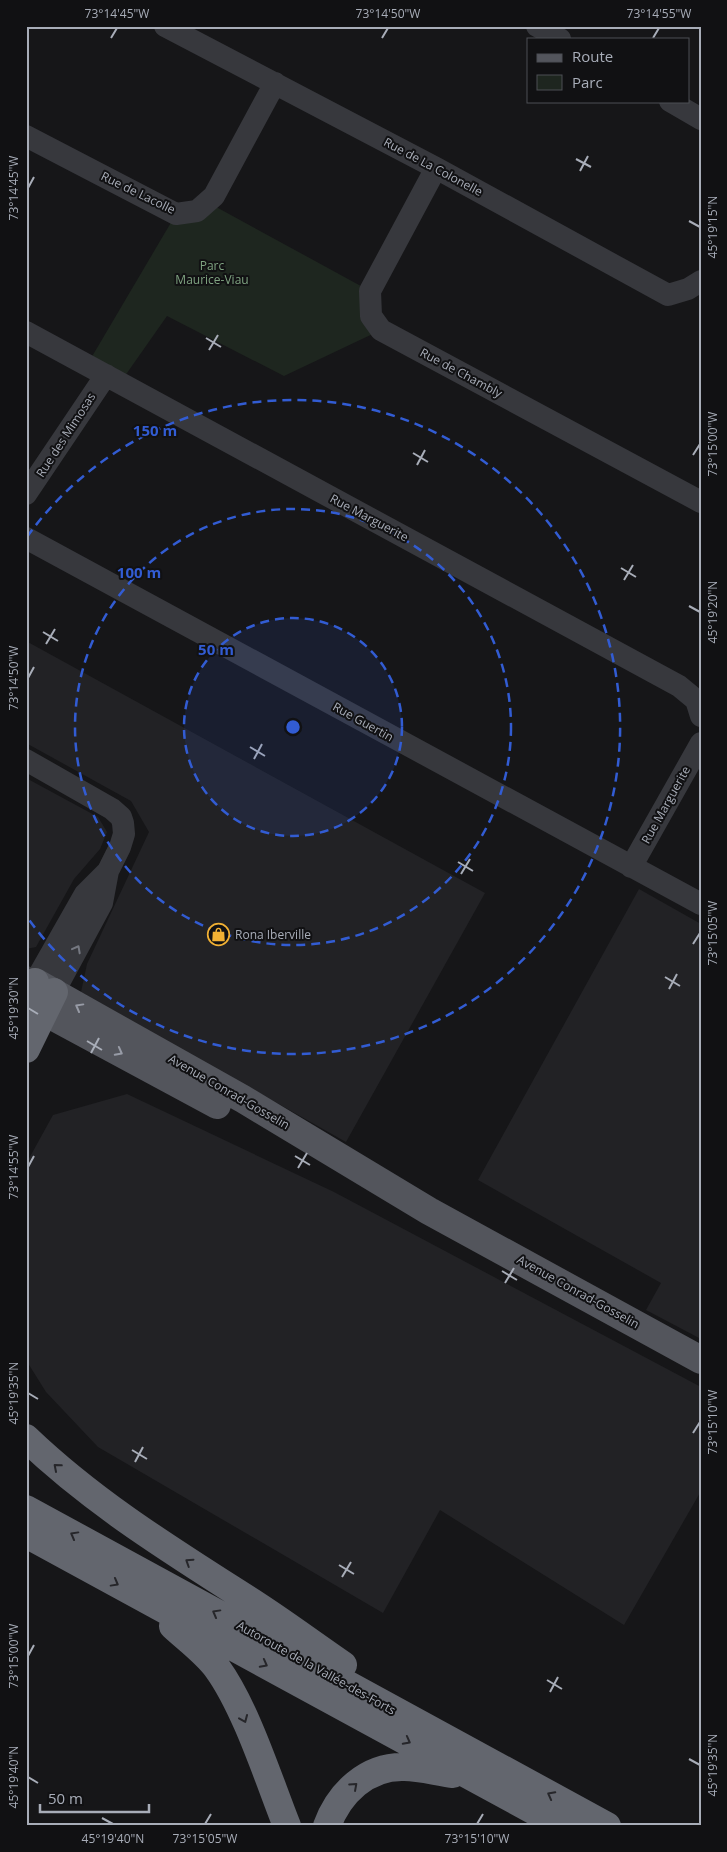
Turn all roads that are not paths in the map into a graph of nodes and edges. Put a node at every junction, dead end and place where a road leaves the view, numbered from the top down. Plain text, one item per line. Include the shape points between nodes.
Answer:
1 (165, 26) edge
2 (537, 26) edge
3 (558, 38) edge
4 (275, 83) junction
5 (672, 102) edge
6 (701, 119) edge
7 (26, 136) edge
8 (436, 168) junction
9 (701, 281) edge
10 (26, 332) edge
11 (106, 375) junction
12 (26, 494) edge
13 (701, 502) edge
14 (26, 538) edge
15 (701, 716) edge
16 (701, 743) edge
17 (26, 760) edge
18 (631, 867) junction
19 (701, 904) edge
20 (35, 994) edge
21 (26, 1049) edge
22 (701, 1360) edge
23 (26, 1438) edge
24 (26, 1509) edge
25 (26, 1534) edge
26 (144, 1599) junction
27 (459, 1746) junction
28 (474, 1778) junction
29 (286, 1826) edge
30 (326, 1826) edge
31 (562, 1826) edge
32 (607, 1826) edge

1 - 4 street, Rue de La Colonelle
2 - 3 street
4 - 7 street, Rue de Lacolle via 214,196 197,211 176,214
4 - 8 street, Rue de La Colonelle
5 - 6 street
8 - 9 street, Rue de La Colonelle via 668,295
8 - 13 street, Rue de Chambly via 370,291 371,316 381,330
10 - 11 street, Rue Marguerite
11 - 12 street, Rue des Mimosas
11 - 15 street, Rue Marguerite via 679,686 696,700
14 - 18 street, Rue Guertin
16 - 18 street, Rue Marguerite
17 - 20 street via 105,804 121,817 123,840 108,871 84,894
18 - 19 street, Rue Guertin
20 - 21 highway
20 - 22 main road, Avenue Conrad-Gosselin via 333,1166 429,1211
27 -> 23 highway via 260,1607 130,1524 78,1485
27 -> 24 highway, Autoroute de la Vallée-des-Forts
25 -> 26 highway, Autoroute de la Vallée-des-Forts
26 -> 28 highway, Autoroute de la Vallée-des-Forts
26 -> 29 highway via 221,1675 246,1723
32 -> 27 highway, Autoroute de la Vallée-des-Forts
30 -> 28 highway via 346,1793 376,1771 406,1767
28 - 31 highway, Autoroute de la Vallée-des-Forts

